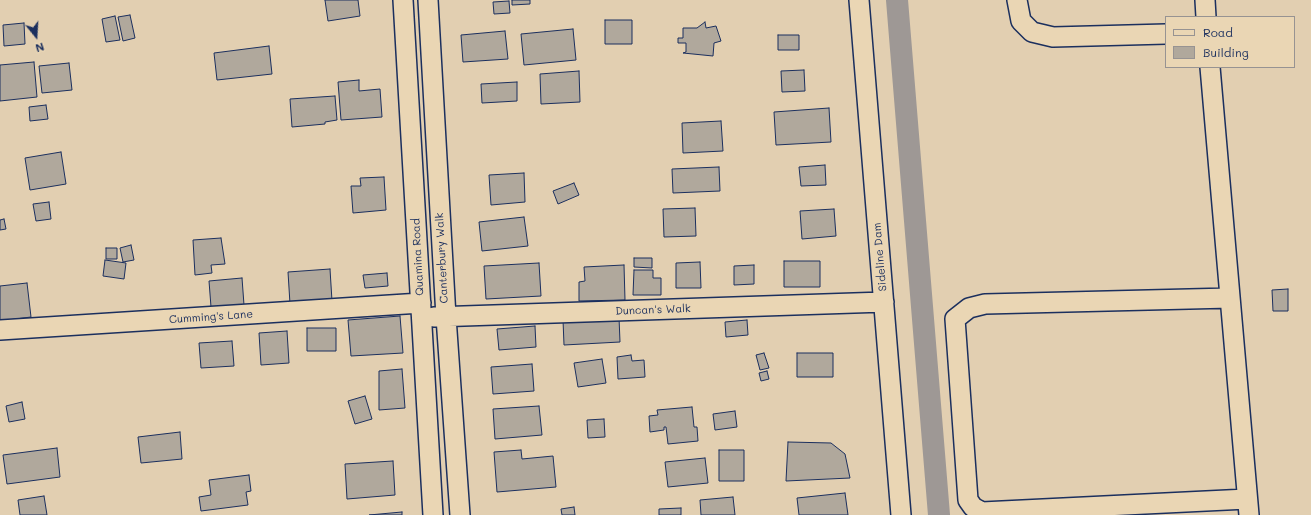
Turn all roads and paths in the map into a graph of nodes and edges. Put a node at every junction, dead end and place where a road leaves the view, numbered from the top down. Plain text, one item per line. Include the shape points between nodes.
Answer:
1 (403, 0) edge
2 (428, 0) edge
3 (859, 0) edge
4 (1017, 0) edge
5 (1204, 0) edge
6 (1206, 16) edge
7 (1165, 34) edge
8 (1210, 68) edge
9 (1230, 298) junction
10 (884, 302) junction
11 (432, 314) junction
12 (0, 330) edge
13 (1248, 507) edge
14 (434, 515) edge
15 (460, 515) edge
16 (901, 515) edge

1 - 11 street, Quamina Road
2 - 11 street, Canterbury Walk
3 - 10 street, Sideline Dam
4 - 7 street via 1021,21 1032,32 1053,37
5 - 6 street
8 - 9 street
9 - 13 street
9 - 13 street via 985,304 969,308 955,319 968,500 973,507 982,512
10 - 11 street, Duncan's Walk
10 - 16 street, Sideline Dam
11 - 12 street, Cumming's Lane
11 - 14 street, Quamina Road
11 - 15 street, Canterbury Walk

